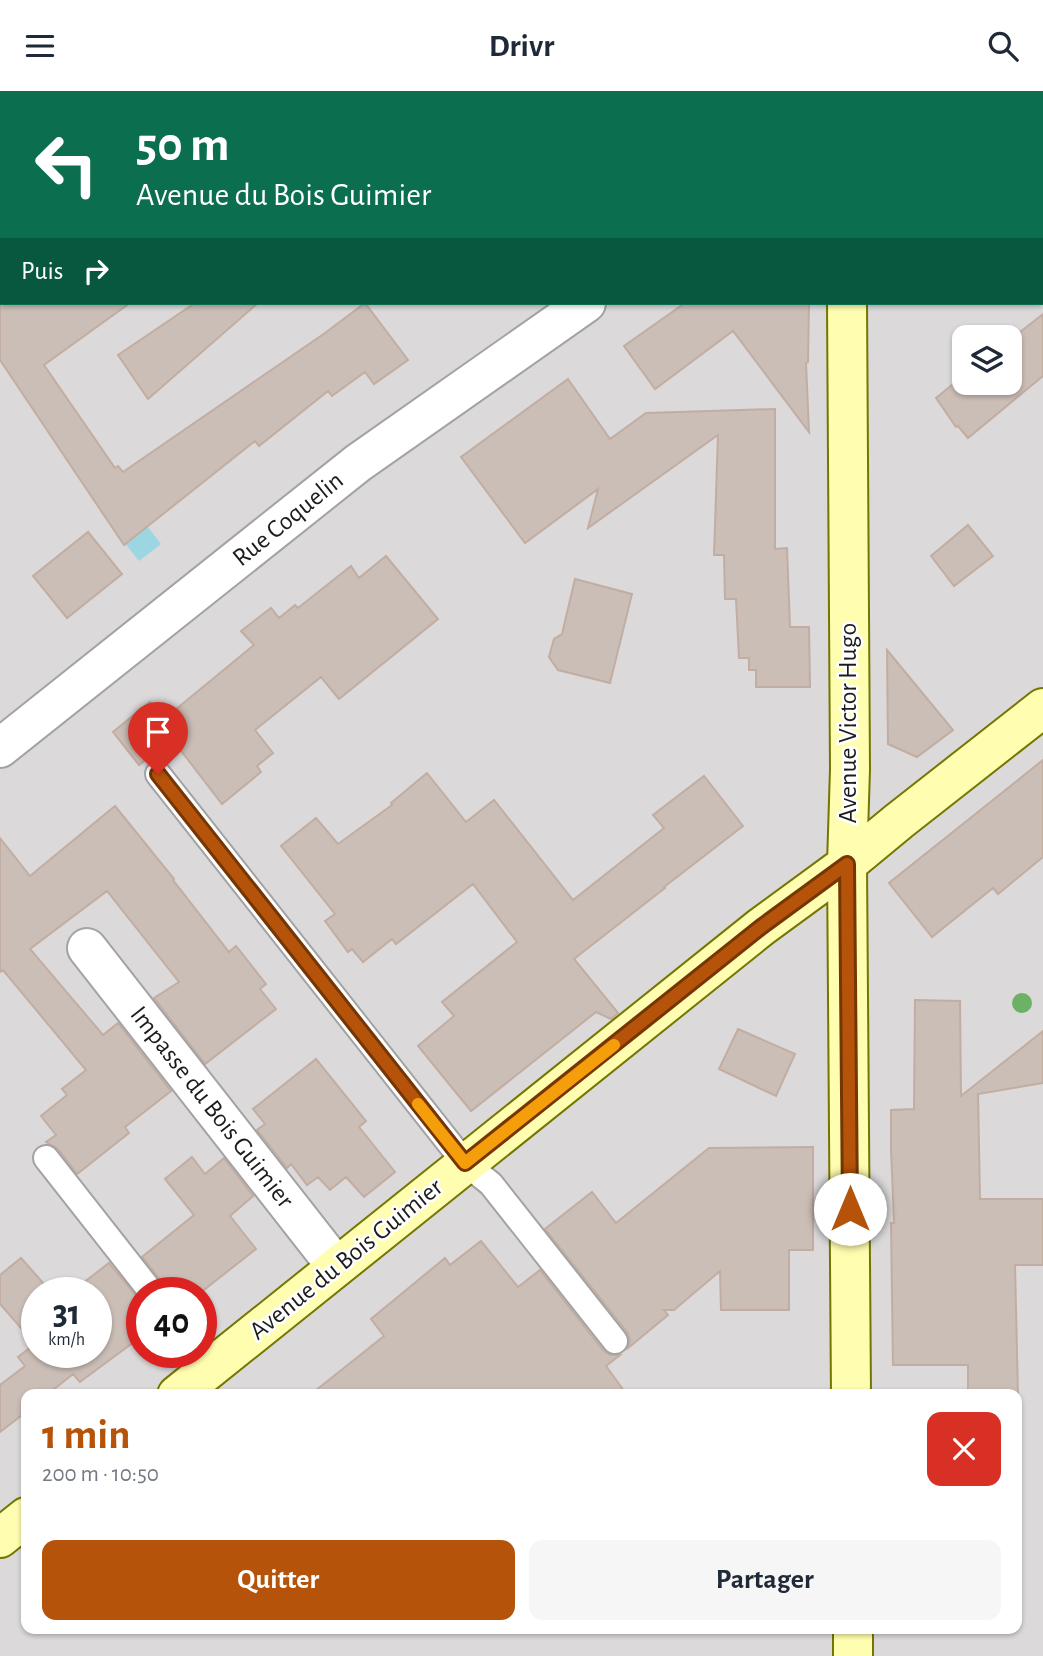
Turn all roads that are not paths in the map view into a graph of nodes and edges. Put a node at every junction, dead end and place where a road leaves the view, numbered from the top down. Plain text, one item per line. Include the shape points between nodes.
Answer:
1 (583, 305) edge
2 (847, 305) edge
3 (1043, 708) edge
4 (0, 748) edge
5 (158, 774) dead end
6 (847, 864) junction
7 (87, 948) dead end
8 (46, 1158) dead end
9 (465, 1163) junction
10 (336, 1266) junction
11 (139, 1277) edge
12 (615, 1341) dead end
13 (217, 1351) edge
14 (199, 1368) edge
15 (182, 1389) edge
16 (851, 1389) edge
17 (21, 1521) edge
18 (0, 1538) edge
19 (853, 1634) edge
20 (853, 1656) edge

1 - 4 street, Rue Coquelin via 358,463
2 - 6 street, Avenue Victor Hugo
3 - 6 street, Avenue du Bois Guimier
5 - 9 lane
6 - 9 street, Avenue du Bois Guimier
6 - 16 street, Avenue Victor Hugo
7 - 10 street, Impasse du Bois Guimier
8 - 11 lane
9 - 10 street, Avenue du Bois Guimier
9 - 12 lane via 491,1184
10 - 13 street, Avenue du Bois Guimier
14 - 15 street, Avenue du Bois Guimier
17 - 18 street
19 - 20 street

